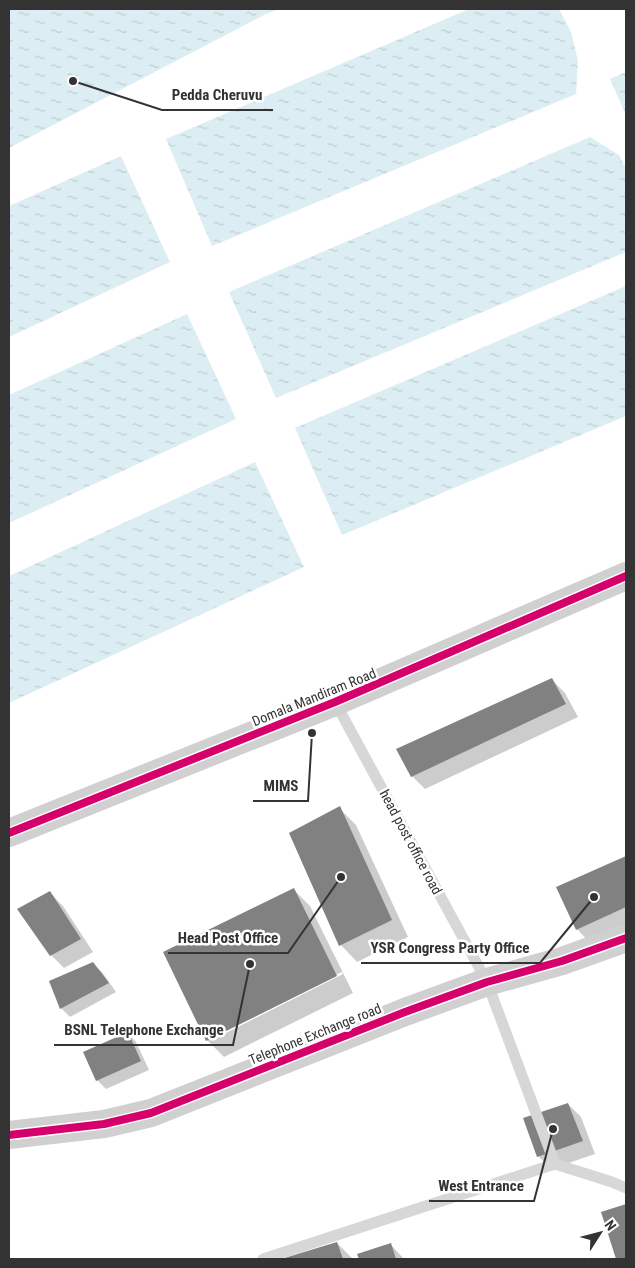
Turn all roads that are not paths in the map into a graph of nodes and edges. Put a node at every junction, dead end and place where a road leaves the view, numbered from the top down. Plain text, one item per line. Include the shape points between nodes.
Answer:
1 (626, 576) edge
2 (335, 702) junction
3 (9, 833) edge
4 (626, 938) edge
5 (487, 982) junction
6 (9, 1135) edge
7 (555, 1164) junction
8 (626, 1188) edge
9 (263, 1259) edge

1 - 2 street, Domala Mandiram Road
2 - 3 street, Domala Mandiram Road
2 - 5 lane, head post office road
4 - 5 street, Telephone Exchange road via 562,961
5 - 6 street, Telephone Exchange road via 151,1113 104,1124
5 - 7 lane, head post office road
7 - 8 lane
7 - 9 lane

